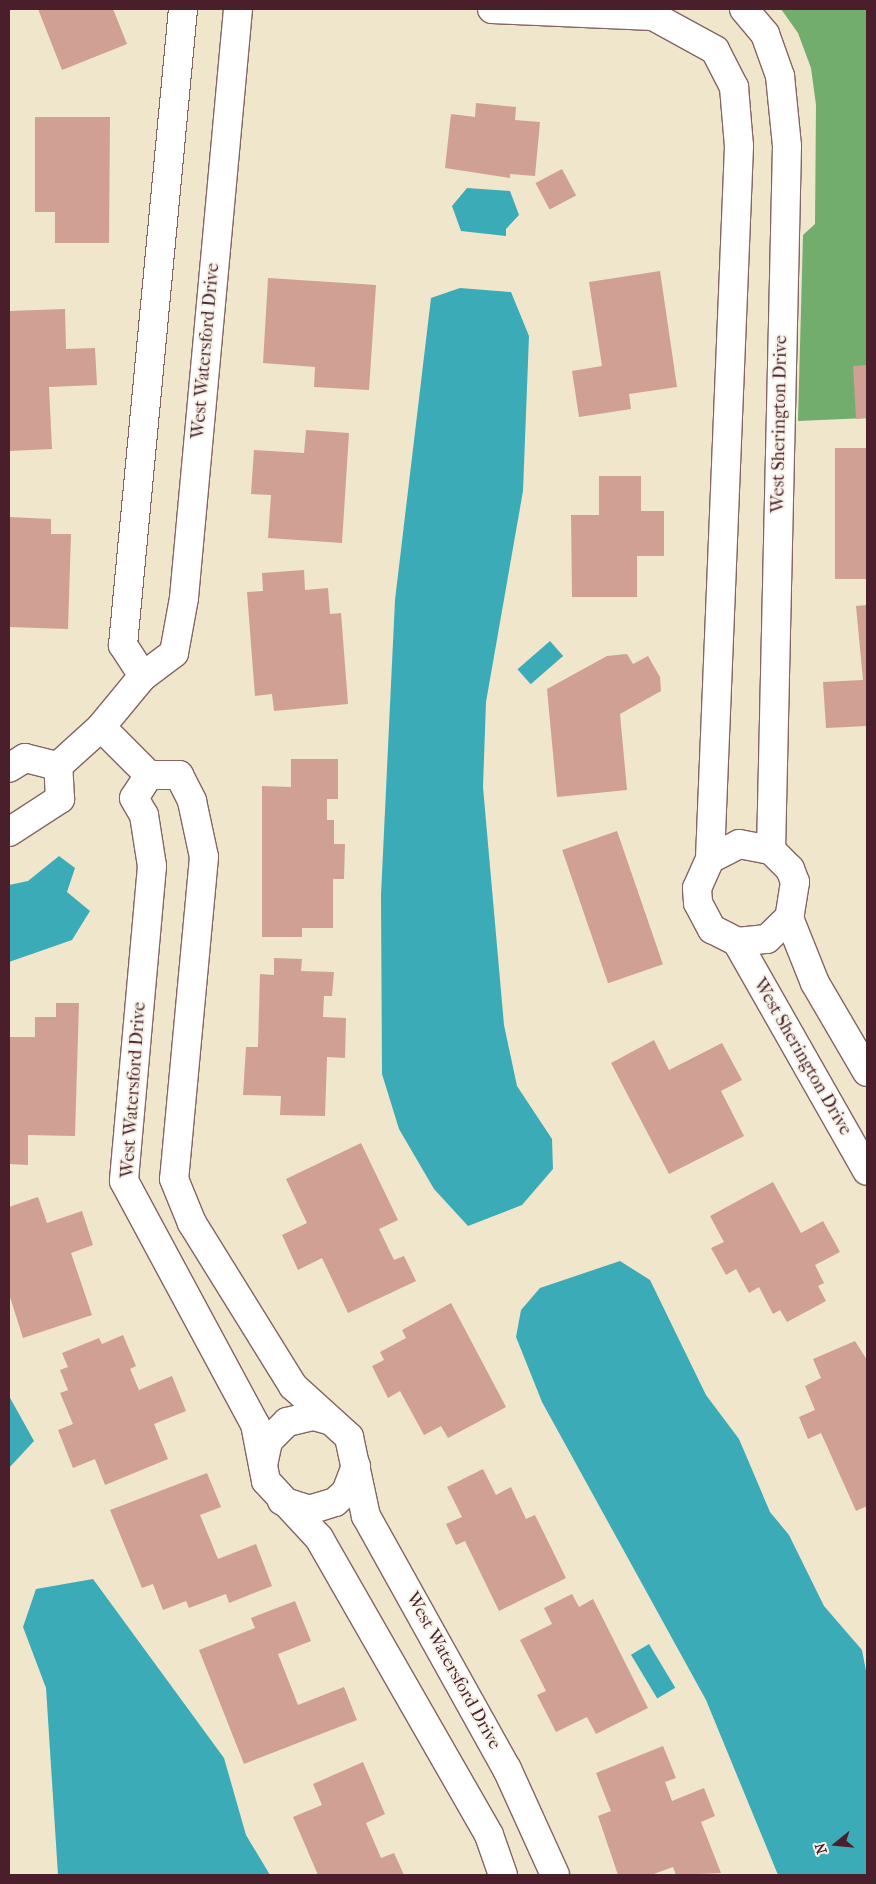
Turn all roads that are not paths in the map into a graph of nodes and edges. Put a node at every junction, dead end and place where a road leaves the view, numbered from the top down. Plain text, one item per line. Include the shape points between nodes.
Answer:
1 (183, 9) edge
2 (238, 9) edge
3 (492, 9) edge
4 (744, 9) edge
5 (143, 676) junction
6 (101, 727) junction
7 (58, 766) junction
8 (9, 768) edge
9 (149, 775) junction
10 (9, 832) edge
11 (771, 850) junction
12 (710, 859) junction
13 (790, 918) junction
14 (737, 942) junction
15 (867, 1072) edge
16 (867, 1171) edge
17 (328, 1420) junction
18 (356, 1466) junction
19 (263, 1469) junction
20 (282, 1501) junction
21 (503, 1875) edge
22 (555, 1875) edge

1 - 5 street via 122,644
2 - 5 street, West Watersford Drive via 184,598 174,653
3 - 12 street via 653,16 698,36 715,50 734,87 739,146
4 - 11 street, West Sherington Drive via 765,34 780,76 787,146
5 - 6 street, West Watersford Drive
6 - 7 street, West Watersford Drive
6 - 9 street
7 - 8 street via 25,758
7 - 10 street via 60,799
9 - 17 street, West Watersford Drive via 179,775 192,801 204,857 174,1179 192,1223 293,1386
9 - 19 street, West Watersford Drive via 134,798 144,814 152,866 124,1181 255,1424
11 - 12 street via 739,844
11 - 13 street via 790,869 795,882
12 - 14 street via 700,880 698,903 712,929
13 - 14 street via 767,939
13 - 15 street via 815,983
14 - 16 street, West Sherington Drive
17 - 18 street, West Watersford Drive via 349,1437
17 - 19 street via 300,1417 287,1422 268,1442
18 - 20 street via 346,1492 335,1502 308,1510
18 - 22 street, West Watersford Drive via 366,1516 507,1769
19 - 20 street, West Watersford Drive via 269,1487
20 - 21 street, West Watersford Drive via 319,1538 489,1835

